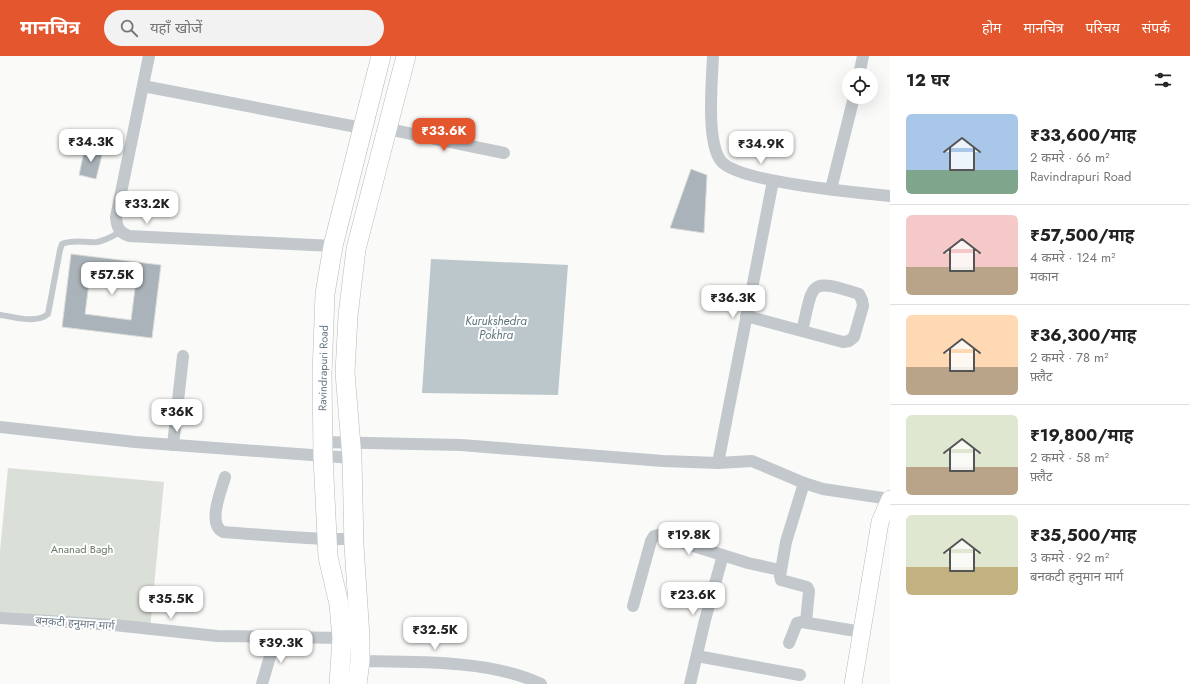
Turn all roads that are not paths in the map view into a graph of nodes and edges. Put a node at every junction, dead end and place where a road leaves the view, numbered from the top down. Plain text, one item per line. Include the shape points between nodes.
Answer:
1 (149, 56) edge
2 (381, 56) edge
3 (406, 56) edge
4 (712, 56) edge
5 (863, 56) edge
6 (860, 68) edge
7 (143, 86) junction
8 (852, 104) edge
9 (362, 128) junction
10 (388, 129) junction
11 (504, 153) dead end
12 (773, 181) junction
13 (832, 189) junction
14 (890, 196) edge
15 (120, 232) junction
16 (333, 246) junction
17 (0, 315) edge
18 (746, 316) junction
19 (802, 331) junction
20 (183, 356) dead end
21 (0, 427) edge
22 (173, 445) junction
23 (323, 450) junction
24 (352, 450) junction
25 (718, 463) junction
26 (225, 477) dead end
27 (804, 483) junction
28 (890, 499) edge
29 (885, 526) edge
30 (354, 539) junction
31 (328, 540) junction
32 (723, 554) junction
33 (780, 570) junction
34 (633, 606) dead end
35 (0, 618) edge
36 (806, 622) junction
37 (862, 632) junction
38 (276, 636) junction
39 (342, 638) junction
40 (789, 643) dead end
41 (697, 656) junction
42 (342, 661) junction
43 (360, 661) junction
44 (800, 675) dead end
45 (262, 684) edge
46 (339, 684) edge
47 (357, 684) edge
48 (541, 684) edge
49 (690, 684) edge
50 (853, 684) edge

1 - 7 street
2 - 9 main road, Ravindrapuri Road
3 - 10 main road, Ravindrapuri Road
4 - 12 street via 712,125 721,161 727,167
5 - 6 street
7 - 9 street
7 - 15 street via 116,217
8 - 13 street
9 - 16 main road, Ravindrapuri Road
10 - 11 street
10 - 24 main road, Ravindrapuri Road via 356,249 352,279 345,372
12 - 13 street
12 - 18 street
13 - 14 street
15 - 16 street via 128,236
15 - 17 lane via 97,242 69,241 62,244 48,314 43,318
16 - 23 main road, Ravindrapuri Road via 325,294
18 - 19 street
18 - 25 street
19 - 19 street via 843,342 849,341 854,337 863,306 859,294 827,284 819,285 813,289
20 - 22 street
21 - 22 street
22 - 23 street
23 - 24 street
23 - 31 main road, Ravindrapuri Road
24 - 25 street via 461,445
24 - 30 main road, Ravindrapuri Road
25 - 27 street via 752,461
26 - 31 street via 216,510 215,525 218,530
27 - 28 street via 829,490
27 - 33 street
28 - 29 street
29 - 37 street
30 - 31 street
30 - 43 main road, Ravindrapuri Road
31 - 39 main road, Ravindrapuri Road via 328,557
32 - 33 street
32 - 34 street via 654,536
32 - 41 street
33 - 36 street via 781,580 807,587 809,591
35 - 38 street, बनकटी हनुमान मार्ग via 114,625 217,636
36 - 37 street
36 - 40 street via 797,623
37 - 50 street
38 - 39 street, बनकटी हनुमान मार्ग
38 - 45 street
39 - 42 main road, Ravindrapuri Road
41 - 44 street
41 - 49 street
42 - 43 street
42 - 46 main road, Ravindrapuri Road
43 - 47 main road, Ravindrapuri Road
43 - 48 street via 419,661 468,666 524,676

